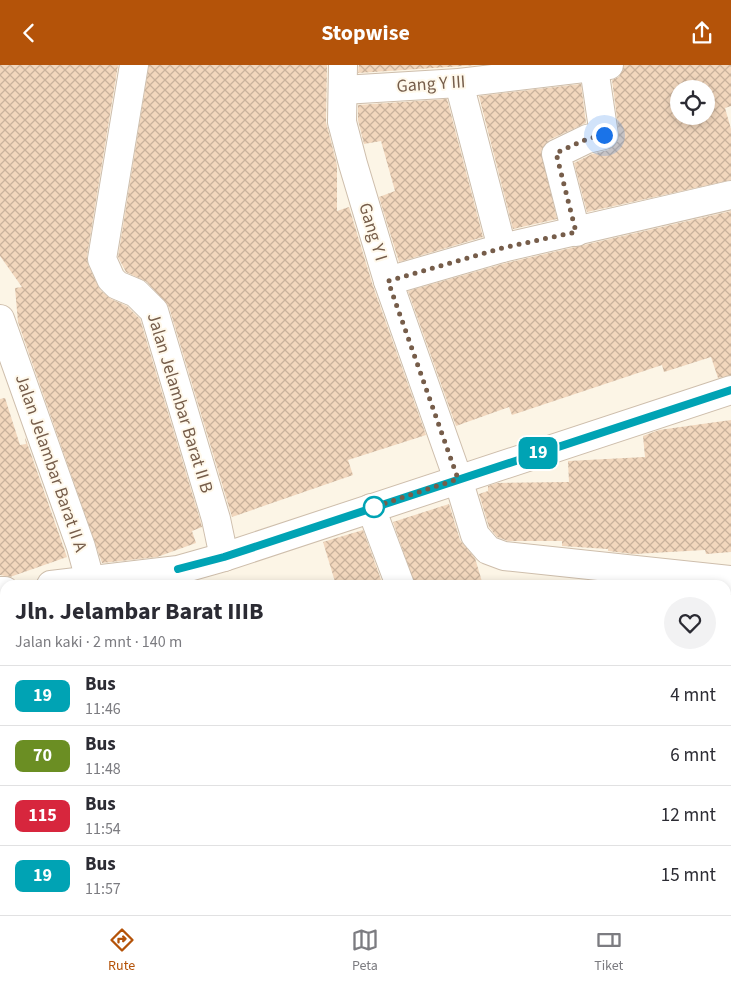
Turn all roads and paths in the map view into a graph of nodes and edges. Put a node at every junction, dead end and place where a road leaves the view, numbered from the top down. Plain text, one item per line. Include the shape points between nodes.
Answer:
1 (134, 65) edge
2 (601, 67) edge
3 (343, 77) edge
4 (459, 83) junction
5 (731, 195) edge
6 (576, 232) junction
7 (502, 248) junction
8 (388, 281) junction
9 (0, 319) edge
10 (731, 390) edge
11 (458, 479) junction
12 (371, 508) junction
13 (224, 557) junction
14 (181, 577) edge
15 (731, 579) edge
16 (90, 580) joint
17 (398, 580) edge

1 - 13 street, Jalan Jelambar Barat II B via 102,259 106,273 117,285 136,293 154,311 216,519
2 - 4 street, Gang Y III
2 - 6 street via 604,135 556,153
3 - 4 street, Gang Y III
3 - 8 street, Gang Y I via 344,131
4 - 7 street
5 - 6 street
6 - 7 street
7 - 8 street
8 - 11 street, Gang Y I
9 - 16 street, Jalan Jelambar Barat II A
10 - 11 street
11 - 12 street
11 - 15 street, Gang Y I via 474,535 488,550 504,557
12 - 13 street
12 - 17 street
13 - 14 street
14 - 16 street

